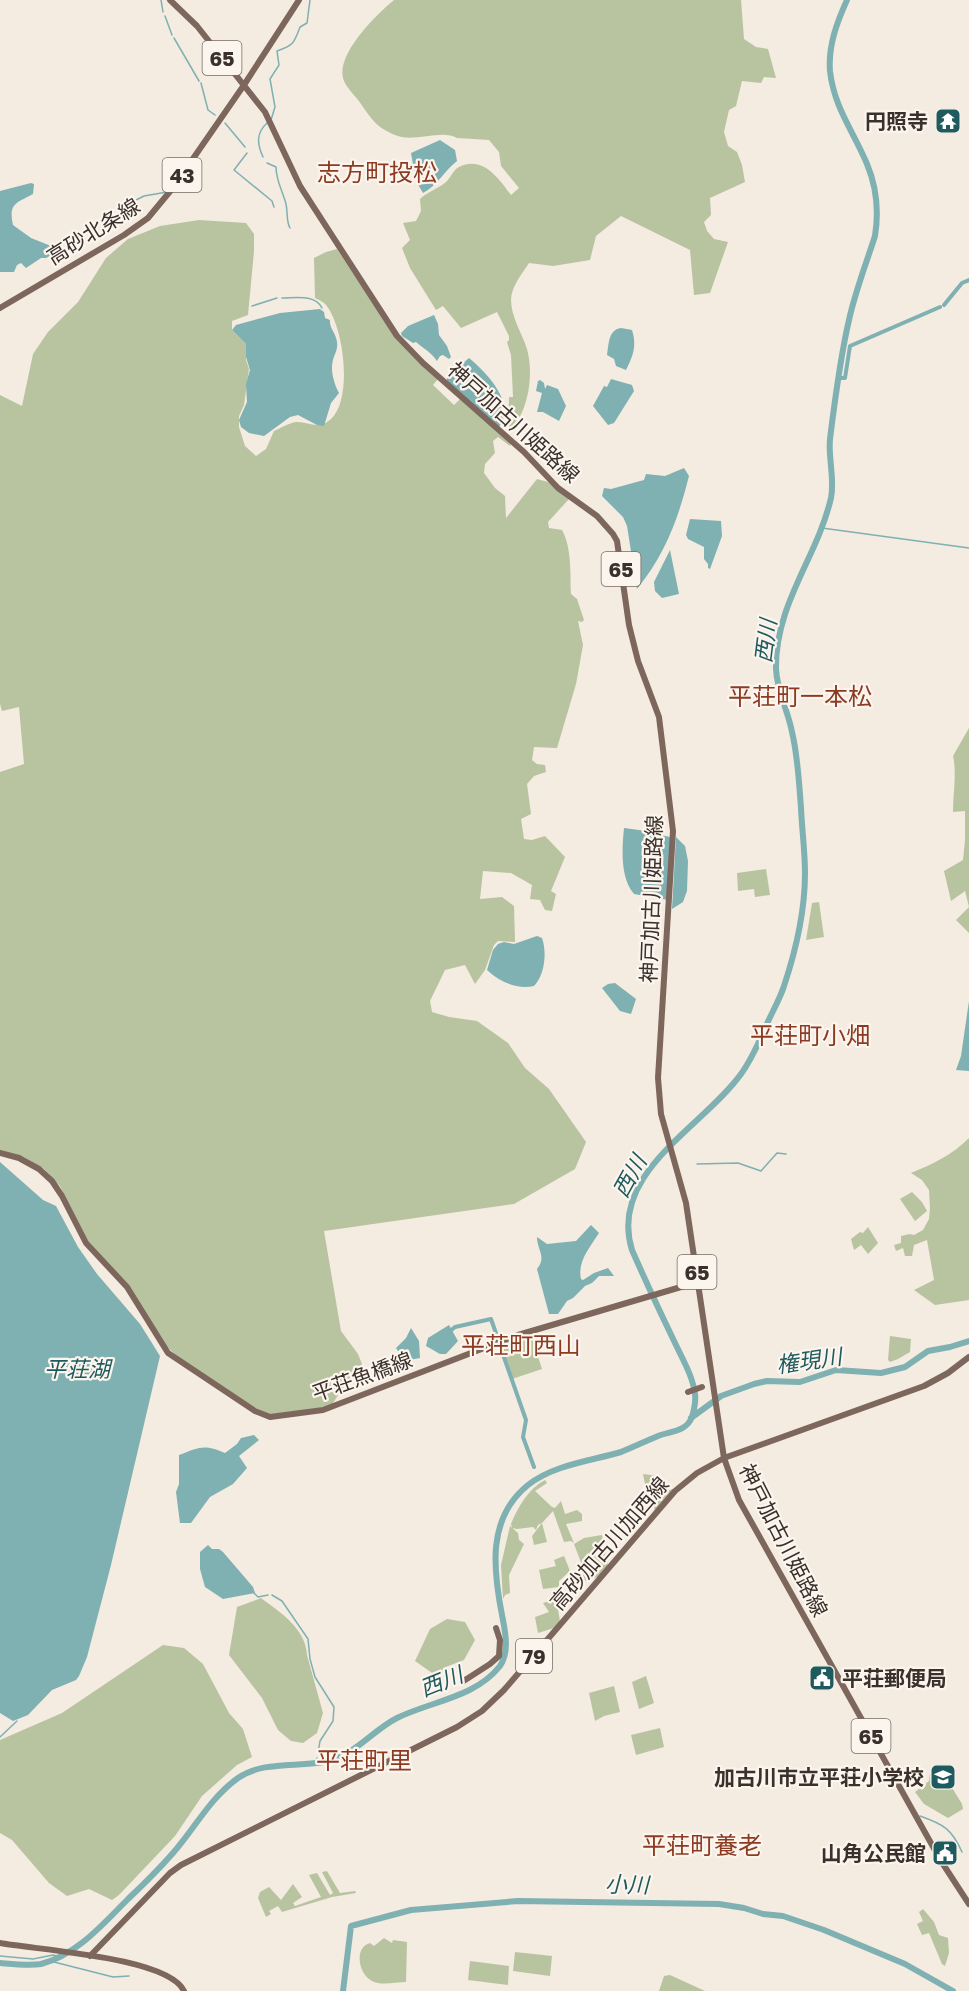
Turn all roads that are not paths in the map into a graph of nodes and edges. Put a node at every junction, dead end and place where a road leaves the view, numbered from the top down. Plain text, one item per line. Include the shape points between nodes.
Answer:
1 (170, 0) edge
2 (299, 0) edge
3 (244, 85) junction
4 (14, 298) junction
5 (0, 308) edge
6 (0, 314) edge
7 (0, 1153) edge
8 (698, 1282) junction
9 (969, 1357) edge
10 (701, 1387) dead end
11 (689, 1392) dead end
12 (724, 1458) junction
13 (496, 1628) dead end
14 (462, 1682) dead end
15 (969, 1904) edge
16 (0, 1943) edge
17 (99, 1944) junction
18 (90, 1956) junction
19 (112, 1960) junction
20 (183, 1989) edge

1 - 3 main road, 神戸加古川姫路線 / 65 via 188,15
2 - 3 main road, 高砂北条線 / 43
3 - 4 main road, 高砂北条線 / 43 via 148,218
3 - 8 main road, 神戸加古川姫路線 / 65 via 270,120 300,186 397,336 558,488 597,516 617,541 630,631 659,717 671,813 672,860 658,1078 661,1114 686,1203
4 - 5 main road, 高砂北条線 / 43
4 - 6 main road, 高砂北条線 / 43
7 - 8 main road, 平荘魚橋線 via 20,1158 52,1181 86,1243 127,1287 168,1353 270,1417 323,1410 518,1335
8 - 12 main road, 神戸加古川姫路線 / 65
9 - 12 main road, 高砂加古川加西線 / 79 via 924,1386
10 - 11 main road
12 - 15 main road, 神戸加古川姫路線 / 65 via 732,1485 755,1528 941,1861
12 - 17 main road, 高砂加古川加西線 / 79 via 675,1491 482,1711 181,1865
13 - 14 main road via 499,1656
16 - 18 main road
17 - 18 main road, 高砂加古川加西線 / 79
17 - 19 main road via 102,1953
18 - 19 main road
19 - 20 main road via 167,1975

